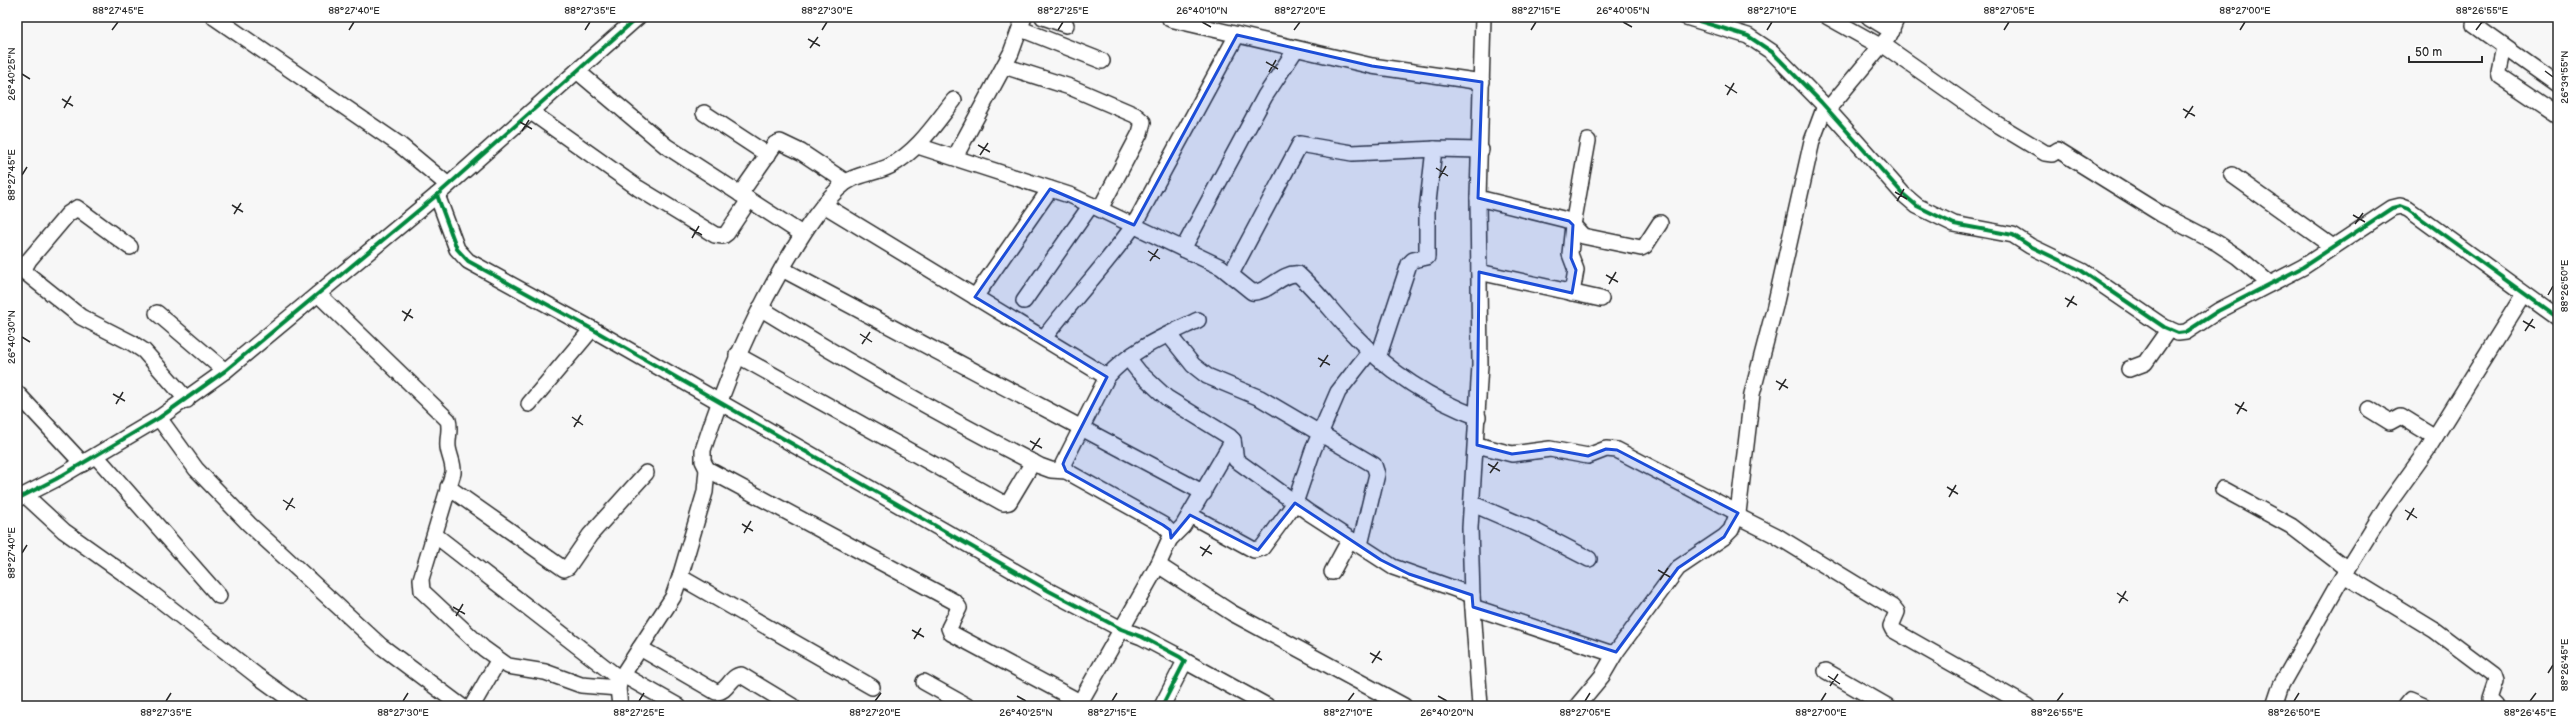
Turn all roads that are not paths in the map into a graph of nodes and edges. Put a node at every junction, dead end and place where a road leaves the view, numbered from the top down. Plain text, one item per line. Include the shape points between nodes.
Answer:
1 (214, 17) edge
2 (638, 17) edge
3 (1044, 17) edge
4 (1483, 17) edge
5 (1828, 17) edge
6 (1869, 17) edge
7 (1695, 18) edge
8 (1170, 19) dead end
9 (1190, 20) edge
10 (1023, 23) edge
11 (1066, 24) dead end
12 (1894, 24) edge
13 (2474, 25) dead end
14 (1237, 35) junction
15 (1881, 45) junction
16 (2504, 47) junction
17 (1296, 49) junction
18 (1102, 61) dead end
19 (1004, 66) junction
20 (577, 70) junction
21 (1482, 82) junction
22 (2558, 85) edge
23 (954, 100) dead end
24 (1827, 108) junction
25 (531, 112) junction
26 (704, 113) dead end
27 (2558, 115) edge
28 (1588, 141) dead end
29 (918, 146) junction
30 (1434, 149) junction
31 (1481, 150) junction
32 (768, 155) junction
33 (955, 157) junction
34 (2232, 174) dead end
35 (846, 182) junction
36 (1050, 189) junction
37 (443, 190) junction
38 (744, 197) junction
39 (1478, 198) junction
40 (824, 205) junction
41 (1096, 207) junction
42 (1660, 223) dead end
43 (1134, 225) junction
44 (1573, 225) junction
45 (802, 234) junction
46 (130, 247) dead end
47 (2333, 247) junction
48 (1183, 249) junction
49 (782, 268) junction
50 (1479, 272) junction
51 (1231, 274) junction
52 (2270, 284) junction
53 (1572, 292) junction
54 (318, 294) junction
55 (2524, 294) junction
56 (975, 297) junction
57 (1602, 299) dead end
58 (1024, 301) dead end
59 (760, 308) junction
60 (157, 313) dead end
61 (2558, 318) edge
62 (1198, 320) dead end
63 (592, 329) junction
64 (2169, 329) junction
65 (1169, 334) junction
66 (1044, 338) junction
67 (737, 355) junction
68 (1374, 355) junction
69 (1128, 358) junction
70 (2128, 369) dead end
71 (225, 371) junction
72 (1107, 377) junction
73 (17, 393) edge
74 (187, 400) junction
75 (719, 403) junction
76 (529, 404) dead end
77 (2369, 410) dead end
78 (1478, 417) junction
79 (159, 418) junction
80 (1081, 428) junction
81 (1320, 434) junction
82 (2435, 437) junction
83 (1233, 440) junction
84 (1477, 445) junction
85 (96, 456) junction
86 (1033, 462) junction
87 (83, 464) junction
88 (707, 469) junction
89 (1066, 471) junction
90 (646, 473) dead end
91 (448, 487) junction
92 (2223, 488) dead end
93 (1204, 493) junction
94 (21, 497) edge
95 (1295, 503) junction
96 (1472, 504) junction
97 (1738, 514) junction
98 (1190, 515) junction
99 (434, 535) junction
100 (1171, 538) junction
101 (1355, 542) junction
102 (1589, 559) dead end
103 (1158, 565) junction
104 (1332, 572) dead end
105 (2346, 572) junction
106 (680, 577) junction
107 (219, 596) dead end
108 (1472, 601) junction
109 (1121, 629) junction
110 (640, 648) junction
111 (1616, 652) junction
112 (498, 660) junction
113 (1185, 661) junction
114 (1826, 671) dead end
115 (620, 680) junction
116 (924, 682) dead end
117 (872, 687) dead end
118 (1079, 704) edge
119 (2025, 705) edge
120 (300, 706) edge
121 (461, 706) edge
122 (472, 706) edge
123 (620, 706) edge
124 (678, 706) edge
125 (792, 706) edge
126 (967, 706) edge
127 (1162, 706) edge
128 (1267, 706) edge
129 (1404, 706) edge
130 (1480, 706) edge
131 (1577, 706) edge
132 (1887, 706) edge
133 (2274, 706) edge
134 (2405, 706) edge
135 (2424, 706) edge
136 (2497, 706) edge

1 - 37 street via 400,145
2 - 20 street
3 - 11 street
4 - 21 street
5 - 15 street
6 - 12 street
7 - 24 street via 1760,42
8 - 9 street
9 - 14 street
10 - 18 street
10 - 19 street
12 - 15 street
13 - 16 street
14 - 17 street
14 - 43 street
15 - 24 street
15 - 52 street via 1992,121 2045,153 2052,154 2058,150 2160,214 2222,246
16 - 22 street
16 - 27 street via 2500,76
17 - 21 street via 1372,66
17 - 48 street via 1265,96
19 - 33 street
19 - 41 street via 1070,87 1135,115 1143,122
20 - 25 street
20 - 38 street via 666,146
21 - 31 street
23 - 29 street
24 - 64 street via 1903,194 1917,206 1954,224 2013,235 2082,271
24 - 97 street via 1812,142 1752,394
25 - 37 street
25 - 38 street via 638,188 715,235 724,236
26 - 32 street
28 - 44 street
29 - 33 street
29 - 35 street via 889,166 853,177
30 - 31 street
30 - 51 street via 1352,153 1300,144
30 - 68 street via 1427,211 1427,257 1413,260 1409,264
31 - 39 street
32 - 35 street via 780,142 801,152
32 - 38 street
33 - 36 street
34 - 47 street
35 - 40 street
36 - 41 street
36 - 56 street
37 - 54 street
37 - 63 street via 457,249 468,261
38 - 45 street
39 - 44 street via 1563,219
39 - 50 street
40 - 45 street
40 - 56 street
41 - 43 street
41 - 58 street
42 - 44 street via 1645,246 1640,248 1584,236
43 - 48 street
43 - 66 street via 1116,251 1074,298
44 - 53 street via 1570,254 1576,270
45 - 49 street
46 - 74 street via 77,208 68,214 29,260 25,267 26,273 81,317 144,351
47 - 52 street via 2303,267
47 - 55 street via 2392,208 2400,206 2408,209
48 - 51 street
49 - 59 street
49 - 80 street
50 - 53 street
50 - 78 street
51 - 68 street via 1248,290 1256,292 1290,275 1298,274
52 - 64 street via 2218,311 2186,332 2178,333
53 - 57 street
54 - 71 street
54 - 91 street via 448,420 448,447 454,467
55 - 61 street
55 - 82 street
56 - 66 street
59 - 67 street
59 - 86 street via 851,364
60 - 71 street
62 - 65 street
63 - 75 street
63 - 76 street
64 - 70 street via 2145,364
65 - 69 street
65 - 81 street via 1193,365 1207,376 1260,398
66 - 72 street
67 - 75 street
67 - 86 street via 1003,503 1009,502
68 - 78 street via 1409,384
68 - 81 street via 1338,392
69 - 72 street
69 - 83 street via 1167,398 1222,430
71 - 74 street
72 - 80 street
73 - 87 street
74 - 79 street
75 - 88 street via 703,450 703,461
75 - 109 street
77 - 82 street via 2390,422 2402,416
78 - 84 street
79 - 85 street
79 - 121 street via 196,469 249,524 381,646
80 - 89 street via 1063,464
80 - 93 street
81 - 95 street
81 - 101 street via 1371,463 1376,469
82 - 105 street via 2386,507
83 - 93 street
83 - 95 street via 1236,460
84 - 96 street
84 - 97 street via 1512,454 1550,449 1588,456 1606,449 1617,450
85 - 87 street
85 - 107 street
86 - 89 street via 1051,470
87 - 94 street
88 - 106 street via 705,492
88 - 118 street via 956,602 959,608 949,628 951,633
89 - 100 street via 1163,525 1170,530
90 - 91 street via 590,535 564,569
91 - 99 street
92 - 105 street via 2291,526
93 - 98 street
94 - 120 street via 150,592 256,676
95 - 98 street via 1258,550 1246,547
95 - 101 street
96 - 102 street via 1533,530
96 - 108 street
97 - 111 street via 1731,530 1724,537 1678,568
97 - 119 street via 1893,607 1897,612 1891,626 1893,630
98 - 100 street
99 - 112 street via 420,584 422,591
99 - 115 street
100 - 103 street
101 - 104 street
101 - 108 street via 1393,567
103 - 109 street
103 - 129 street via 1250,623
105 - 133 street via 2281,685
105 - 136 street via 2434,630 2494,675 2496,681 2490,695 2492,702
106 - 110 street via 673,597
106 - 117 street
108 - 111 street via 1610,652
108 - 130 street
109 - 113 street via 1142,637
109 - 118 street
110 - 115 street
110 - 125 street via 716,692 724,690 735,677 741,675
111 - 131 street via 1602,676
112 - 115 street via 508,666 545,672 581,685
112 - 122 street
113 - 127 street
113 - 128 street
114 - 132 street
115 - 123 street
115 - 124 street
116 - 126 street
134 - 135 street via 2413,699

